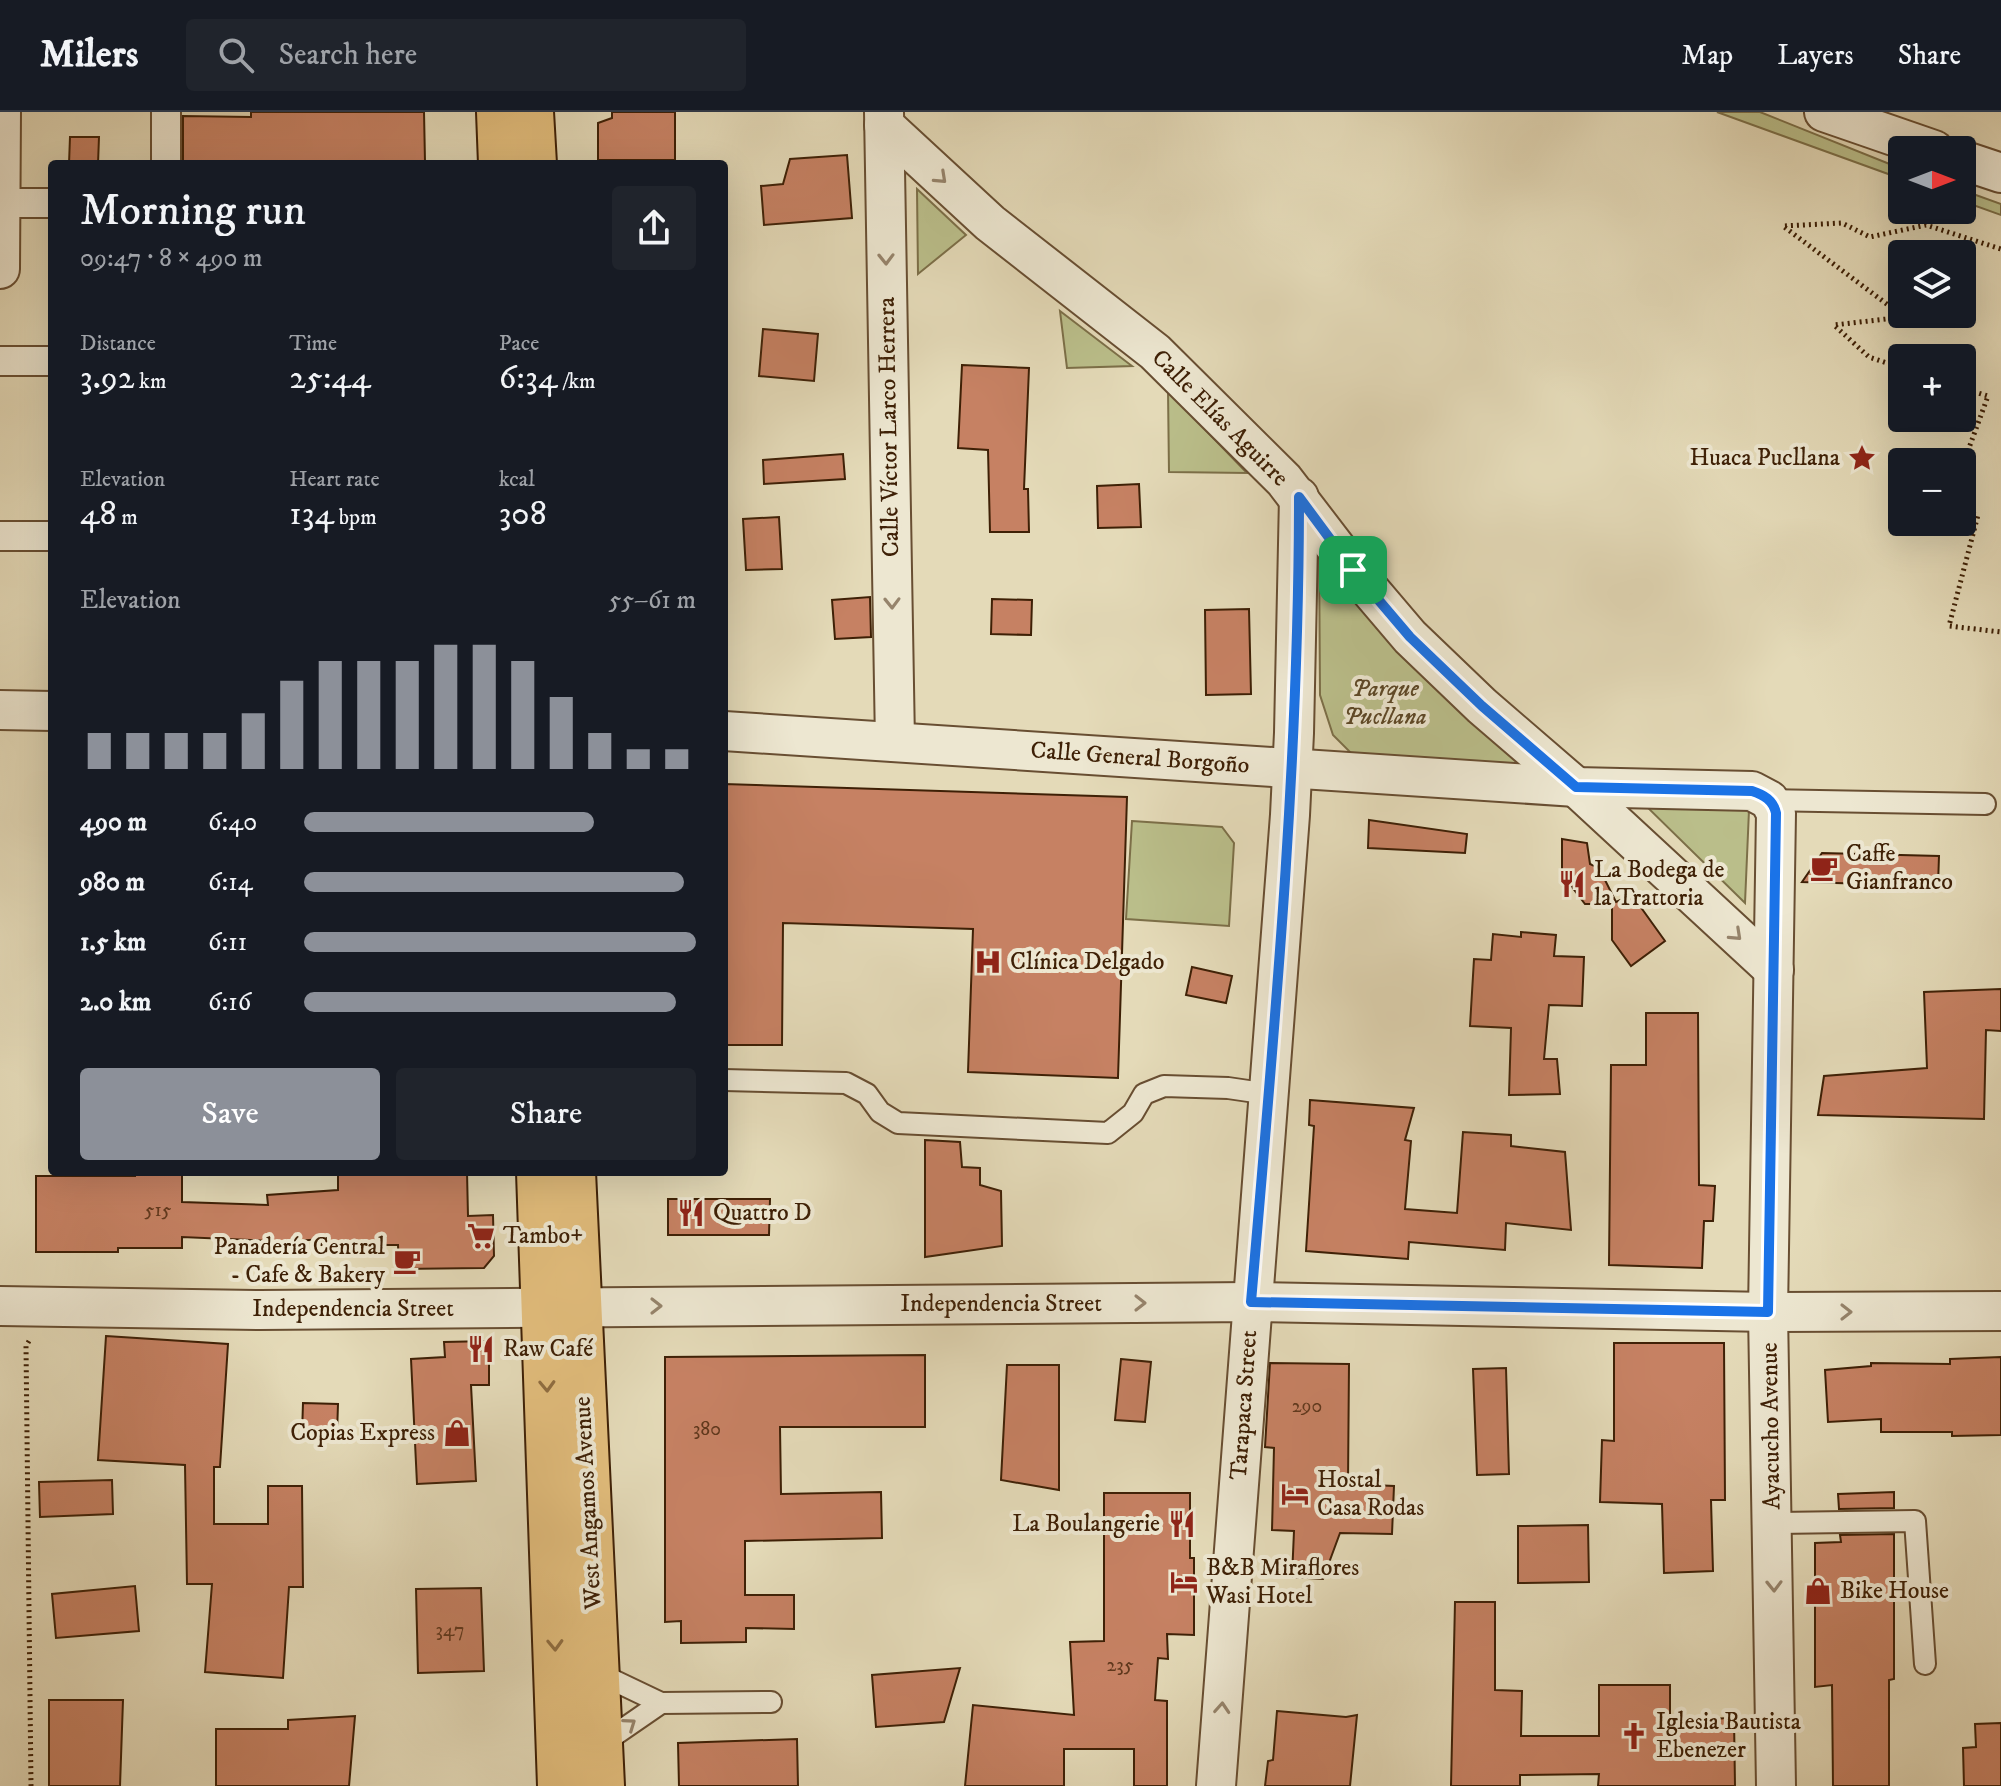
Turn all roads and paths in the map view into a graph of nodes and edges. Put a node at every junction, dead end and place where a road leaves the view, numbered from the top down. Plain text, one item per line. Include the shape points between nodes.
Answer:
1 (1, 112) edge
2 (166, 112) edge
3 (499, 112) edge
4 (531, 112) edge
5 (1824, 112) edge
6 (884, 118) edge
7 (1893, 136) edge
8 (166, 160) edge
9 (501, 160) edge
10 (534, 160) edge
11 (1976, 165) edge
12 (2001, 173) edge
13 (0, 203) edge
14 (48, 203) edge
15 (2001, 249) edge
16 (0, 269) edge
17 (0, 361) edge
18 (48, 361) edge
19 (1888, 363) edge
20 (1976, 392) edge
21 (1976, 429) edge
22 (1299, 497) junction
23 (0, 536) edge
24 (48, 536) edge
25 (1973, 536) edge
26 (2001, 632) edge
27 (0, 710) edge
28 (48, 711) edge
29 (728, 731) edge
30 (895, 742) junction
31 (1293, 768) junction
32 (1576, 787) junction
33 (1769, 800) junction
34 (1985, 804) dead end
35 (1774, 970) junction
36 (728, 1080) edge
37 (1269, 1094) junction
38 (540, 1176) edge
39 (573, 1176) edge
40 (1251, 1302) junction
41 (0, 1306) edge
42 (561, 1307) junction
43 (2001, 1311) edge
44 (1768, 1312) junction
45 (31, 1338) dead end
46 (1773, 1523) junction
47 (1925, 1664) dead end
48 (596, 1672) junction
49 (771, 1702) dead end
50 (661, 1703) junction
51 (601, 1766) edge
52 (31, 1786) edge
53 (560, 1786) edge
54 (1216, 1786) edge
55 (1776, 1786) edge

1 - 13 street
2 - 8 street
3 - 9 main road
4 - 10 main road
5 - 7 street
6 -> 22 street, Calle Elías Aguirre via 990,223 1155,352
6 -> 30 street, Calle Víctor Larco Herrera
11 - 12 street
13 - 14 street
13 - 16 street
15 - 19 path via 1926,225 1870,237 1842,223 1783,226 1904,317 1834,325 1869,357
17 - 18 street
20 - 21 path via 1988,396
22 - 31 street, Tarapaca Street
22 - 32 street, Calle Elías Aguirre via 1410,637
23 - 24 street
25 - 26 path via 1949,626
27 - 28 street
29 - 30 street, Calle General Borgoño
30 - 31 street, Calle General Borgoño
31 - 32 street, Calle General Borgoño
31 - 37 street, Tarapaca Street
32 - 33 street, Calle General Borgoño via 1752,791
32 -> 35 street, Calle Elías Aguirre
33 - 34 lane, Calle General Borgoño
33 - 35 street, Ayacucho Avenue via 1776,813
35 - 44 street, Ayacucho Avenue
36 - 37 lane via 846,1083 867,1094 880,1112 898,1123 1108,1133 1133,1113 1144,1094 1164,1086
37 - 40 street, Tarapaca Street
38 - 42 main road, West Angamos Avenue
39 - 42 main road, West Angamos Avenue
42 -> 40 street, Independencia Street
40 - 44 street, Independencia Street
54 -> 40 street, Tarapaca Street
41 - 42 street, Independencia Street
42 - 48 main road, West Angamos Avenue
42 -> 53 main road, West Angamos Avenue
44 -> 43 street, Independencia Street
44 - 46 street, Ayacucho Avenue
45 - 52 path via 26,1346
46 - 47 lane via 1915,1521
46 -> 55 street, Ayacucho Avenue
48 - 50 lane
48 - 51 main road, West Angamos Avenue
49 - 50 lane
51 -> 50 lane

